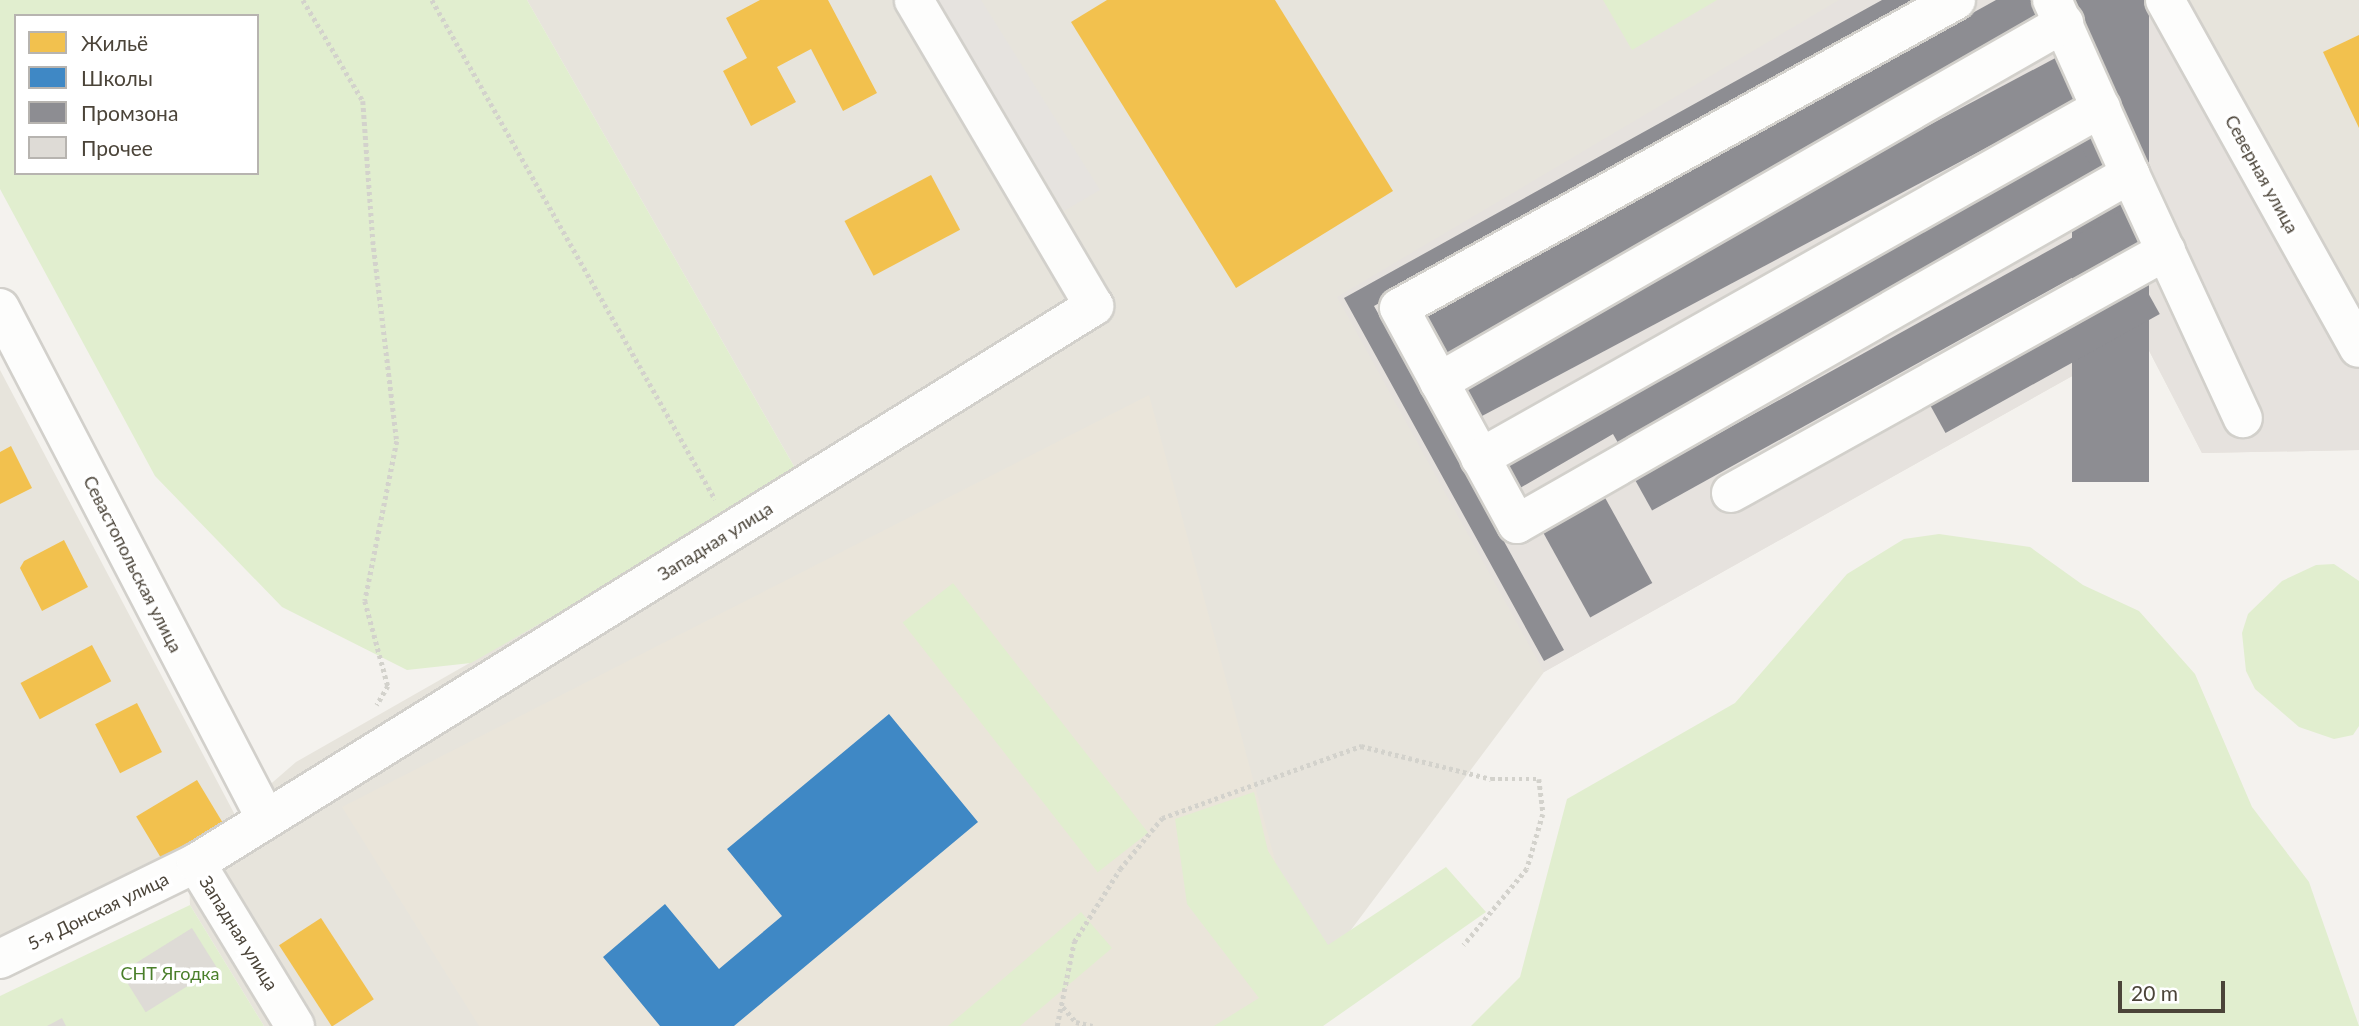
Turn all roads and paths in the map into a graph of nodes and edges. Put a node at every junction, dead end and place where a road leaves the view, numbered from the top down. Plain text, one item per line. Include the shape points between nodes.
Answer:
1 (303, 0) edge
2 (432, 0) edge
3 (914, 0) edge
4 (1956, 0) edge
5 (2165, 0) edge
6 (2058, 12) edge
7 (2101, 108) junction
8 (2130, 174) junction
9 (2166, 251) junction
10 (0, 308) edge
11 (2359, 348) edge
12 (1439, 382) junction
13 (2243, 418) dead end
14 (1480, 458) junction
15 (1731, 493) dead end
16 (733, 530) junction
17 (375, 708) dead end
18 (266, 820) junction
19 (196, 863) junction
20 (1464, 945) dead end
21 (0, 959) edge
22 (1062, 1006) junction
23 (295, 1026) edge
24 (1057, 1026) edge
25 (1093, 1026) edge

1 - 17 path via 363,101 373,241 397,441 365,601 388,686
2 - 16 path
3 - 16 street, Западная улица via 1094,306
4 - 12 street via 1399,308
5 - 11 street, Северная улица
6 - 7 street
6 - 12 street
7 - 8 street
7 - 14 street
8 - 9 street
8 - 14 street via 1517,524
9 - 13 street
9 - 15 street
10 - 18 street, Севастопольская улица
12 - 14 street
16 - 18 street, Западная улица
18 - 19 street, Западная улица
19 - 21 street, 5-я Донская улица
19 - 23 street, Западная улица
20 - 22 path via 1527,869 1543,814 1539,779 1491,779 1361,746 1162,818 1120,869 1074,942
22 - 24 path
22 - 25 path via 1076,1021

